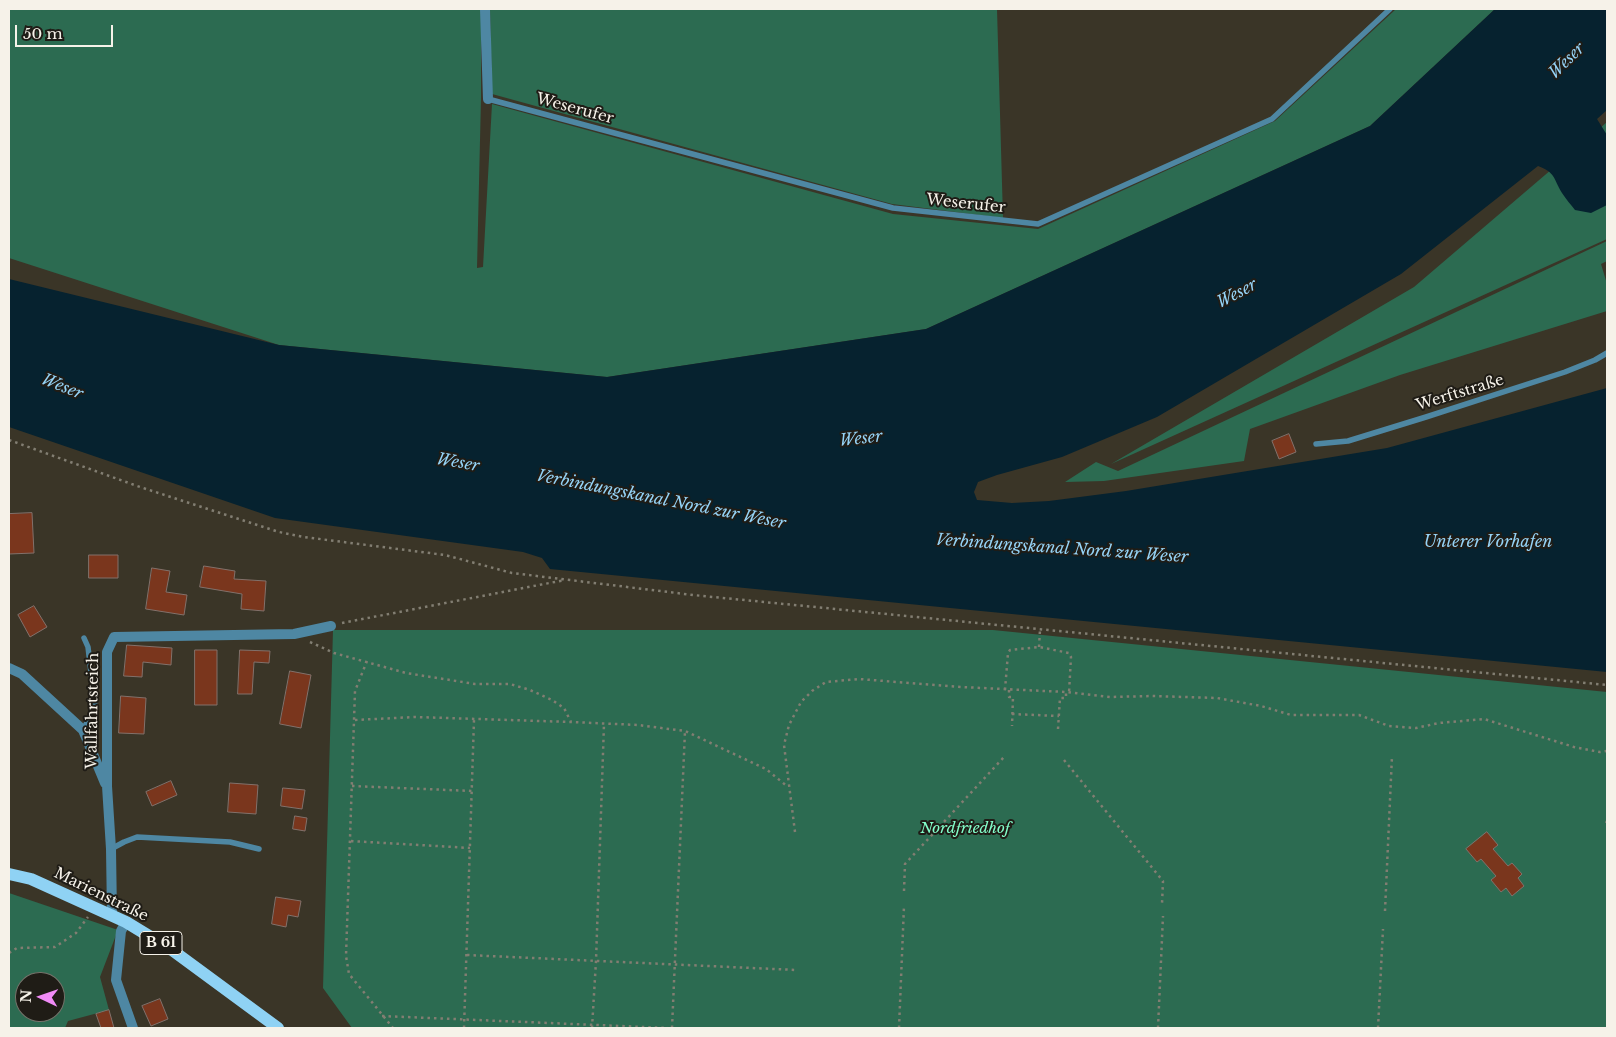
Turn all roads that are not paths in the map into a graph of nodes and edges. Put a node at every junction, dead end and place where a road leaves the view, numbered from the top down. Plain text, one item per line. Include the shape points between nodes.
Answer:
1 (486, 9) edge
2 (1390, 9) edge
3 (488, 99) joint
4 (1607, 353) edge
5 (1316, 444) dead end
6 (331, 626) dead end
7 (84, 638) dead end
8 (9, 668) edge
9 (83, 730) junction
10 (107, 786) junction
11 (111, 849) junction
12 (259, 849) dead end
13 (9, 874) edge
14 (112, 915) junction
15 (126, 922) junction
16 (133, 1028) edge
17 (278, 1028) edge

1 - 3 street
2 - 3 lane, Weserufer via 1272,119 1038,224 893,208
4 - 5 lane, Werftstraße via 1565,372 1426,417 1348,441
6 - 10 street, Wallfahrtsteich via 294,634 114,637 107,652
7 - 9 lane, Wallfahrtsteich via 88,647 95,707
8 - 9 street via 22,674
9 - 10 street
10 - 11 street, Wallfahrtsteich
11 - 12 lane via 138,837 230,842
11 - 14 street, Wallfahrtsteich
13 - 14 main road, Marienstraße / B 61 via 31,879
14 - 15 main road, Marienstraße / B 61
15 - 16 street via 121,931 116,980
15 - 17 main road, Marienstraße / B 61 via 172,950

